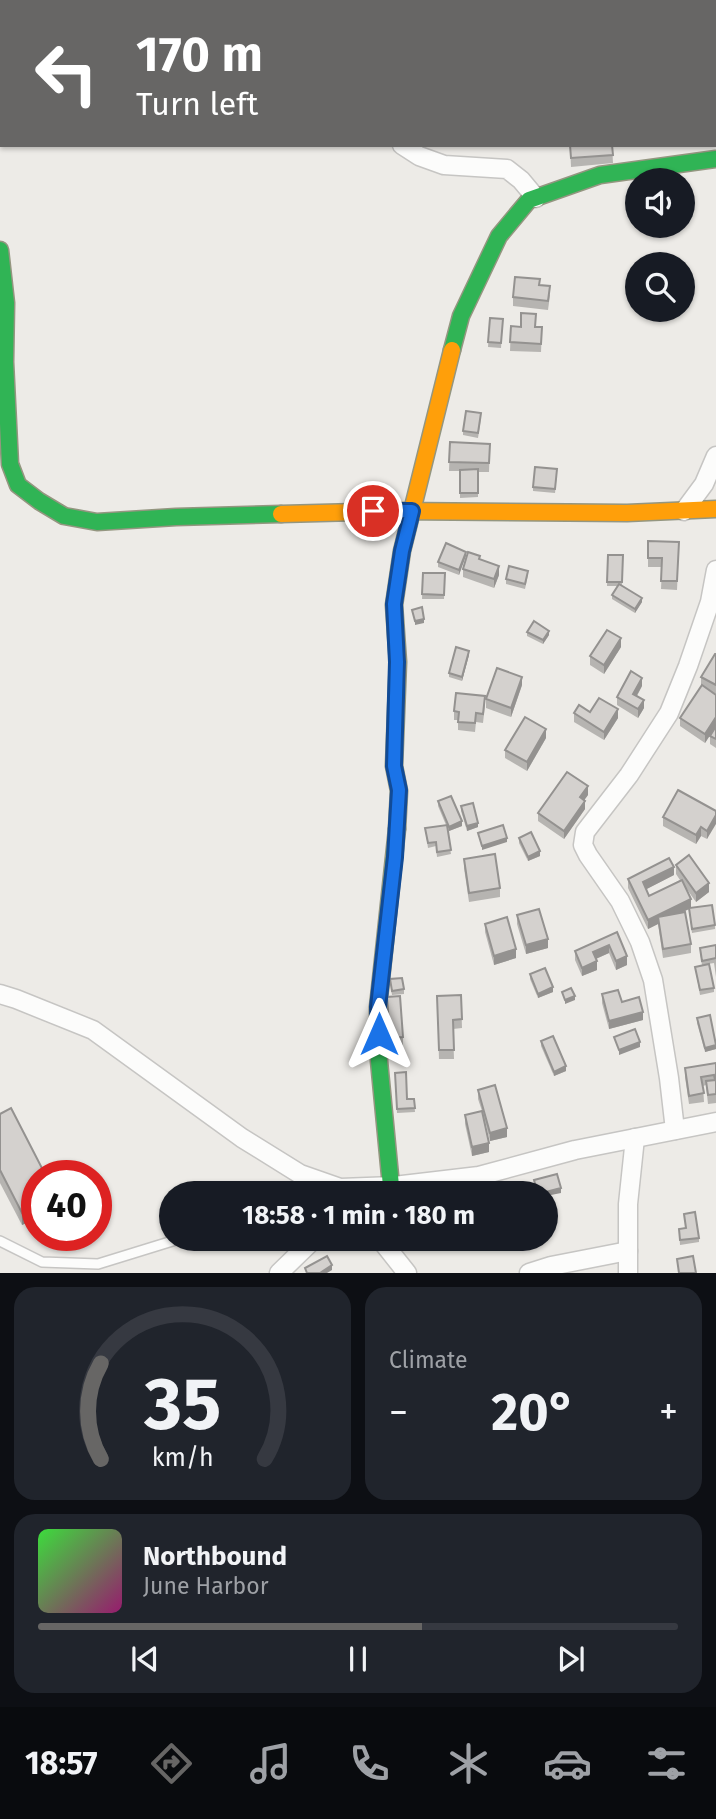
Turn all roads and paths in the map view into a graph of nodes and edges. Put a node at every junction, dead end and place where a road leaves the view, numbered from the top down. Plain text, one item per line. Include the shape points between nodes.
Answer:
1 (405, 147) edge
2 (716, 159) edge
3 (536, 198) junction
4 (0, 250) edge
5 (3, 330) edge
6 (716, 456) edge
7 (716, 509) edge
8 (412, 511) junction
9 (684, 511) junction
10 (716, 570) edge
11 (0, 994) edge
12 (716, 1122) edge
13 (675, 1129) junction
14 (635, 1138) junction
15 (318, 1181) edge
16 (390, 1181) edge
17 (435, 1181) edge
18 (0, 1241) edge
19 (159, 1245) edge
20 (302, 1251) edge
21 (390, 1251) edge
22 (628, 1251) junction
23 (279, 1273) edge
24 (407, 1273) edge
25 (528, 1273) edge
26 (628, 1273) edge

1 - 3 street via 444,165 507,169
2 - 3 street via 600,174
3 - 8 street via 529,200 499,236 461,316
4 - 5 street via 6,303
5 - 8 street via 10,464 18,485 64,516 97,522
6 - 9 street via 704,484
7 - 9 street
8 - 9 street
8 - 16 street via 394,604 394,766 399,790 378,1007
10 - 13 street via 710,603 669,713 584,832 583,845 620,901 653,980
11 - 15 street via 93,1030 242,1138
12 - 13 street
13 - 14 street
14 - 17 street via 479,1176
14 - 22 street
18 - 19 lane via 42,1262 98,1264
20 - 23 street
21 - 24 street
22 - 25 street
22 - 26 street

